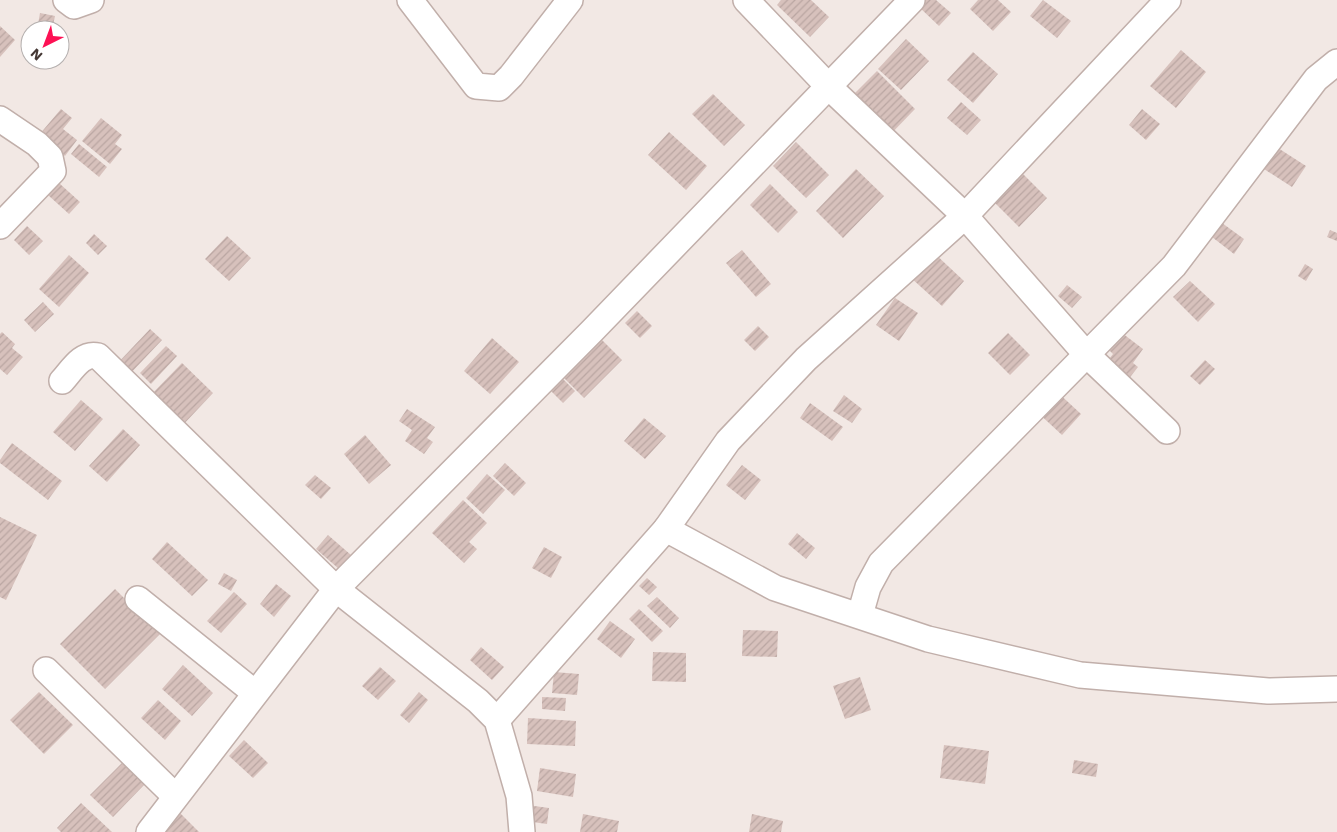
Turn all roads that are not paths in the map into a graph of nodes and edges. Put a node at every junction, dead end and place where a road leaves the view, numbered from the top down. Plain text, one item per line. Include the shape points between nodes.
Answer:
1 (66, 0) edge
2 (91, 0) edge
3 (410, 0) edge
4 (570, 0) edge
5 (746, 0) edge
6 (912, 0) edge
7 (1168, 0) edge
8 (1337, 62) edge
9 (829, 87) junction
10 (0, 119) edge
11 (965, 216) junction
12 (0, 226) edge
13 (1086, 354) junction
14 (62, 380) dead end
15 (1167, 431) dead end
16 (666, 529) junction
17 (336, 588) junction
18 (138, 599) dead end
19 (860, 615) junction
20 (46, 670) dead end
21 (1337, 689) edge
22 (255, 693) junction
23 (497, 720) junction
24 (176, 796) junction
25 (149, 832) edge
26 (522, 832) edge

1 - 2 street via 74,6
3 - 4 street via 476,86 499,88 512,76
5 - 9 street
6 - 9 street
7 - 11 street
8 - 13 street via 1316,79 1174,266
9 - 11 street
9 - 17 street
10 - 12 street via 50,156 53,171
11 - 13 street
11 - 16 street via 806,359 728,441
13 - 15 street
13 - 19 street via 881,563 868,587
14 - 17 street via 85,356 98,356
16 - 19 street via 775,588
16 - 23 street
17 - 22 street
17 - 23 street via 478,700
18 - 22 street
19 - 21 street via 928,639 1080,675 1268,691
20 - 24 street
22 - 24 street
23 - 26 street via 519,796
24 - 25 street

